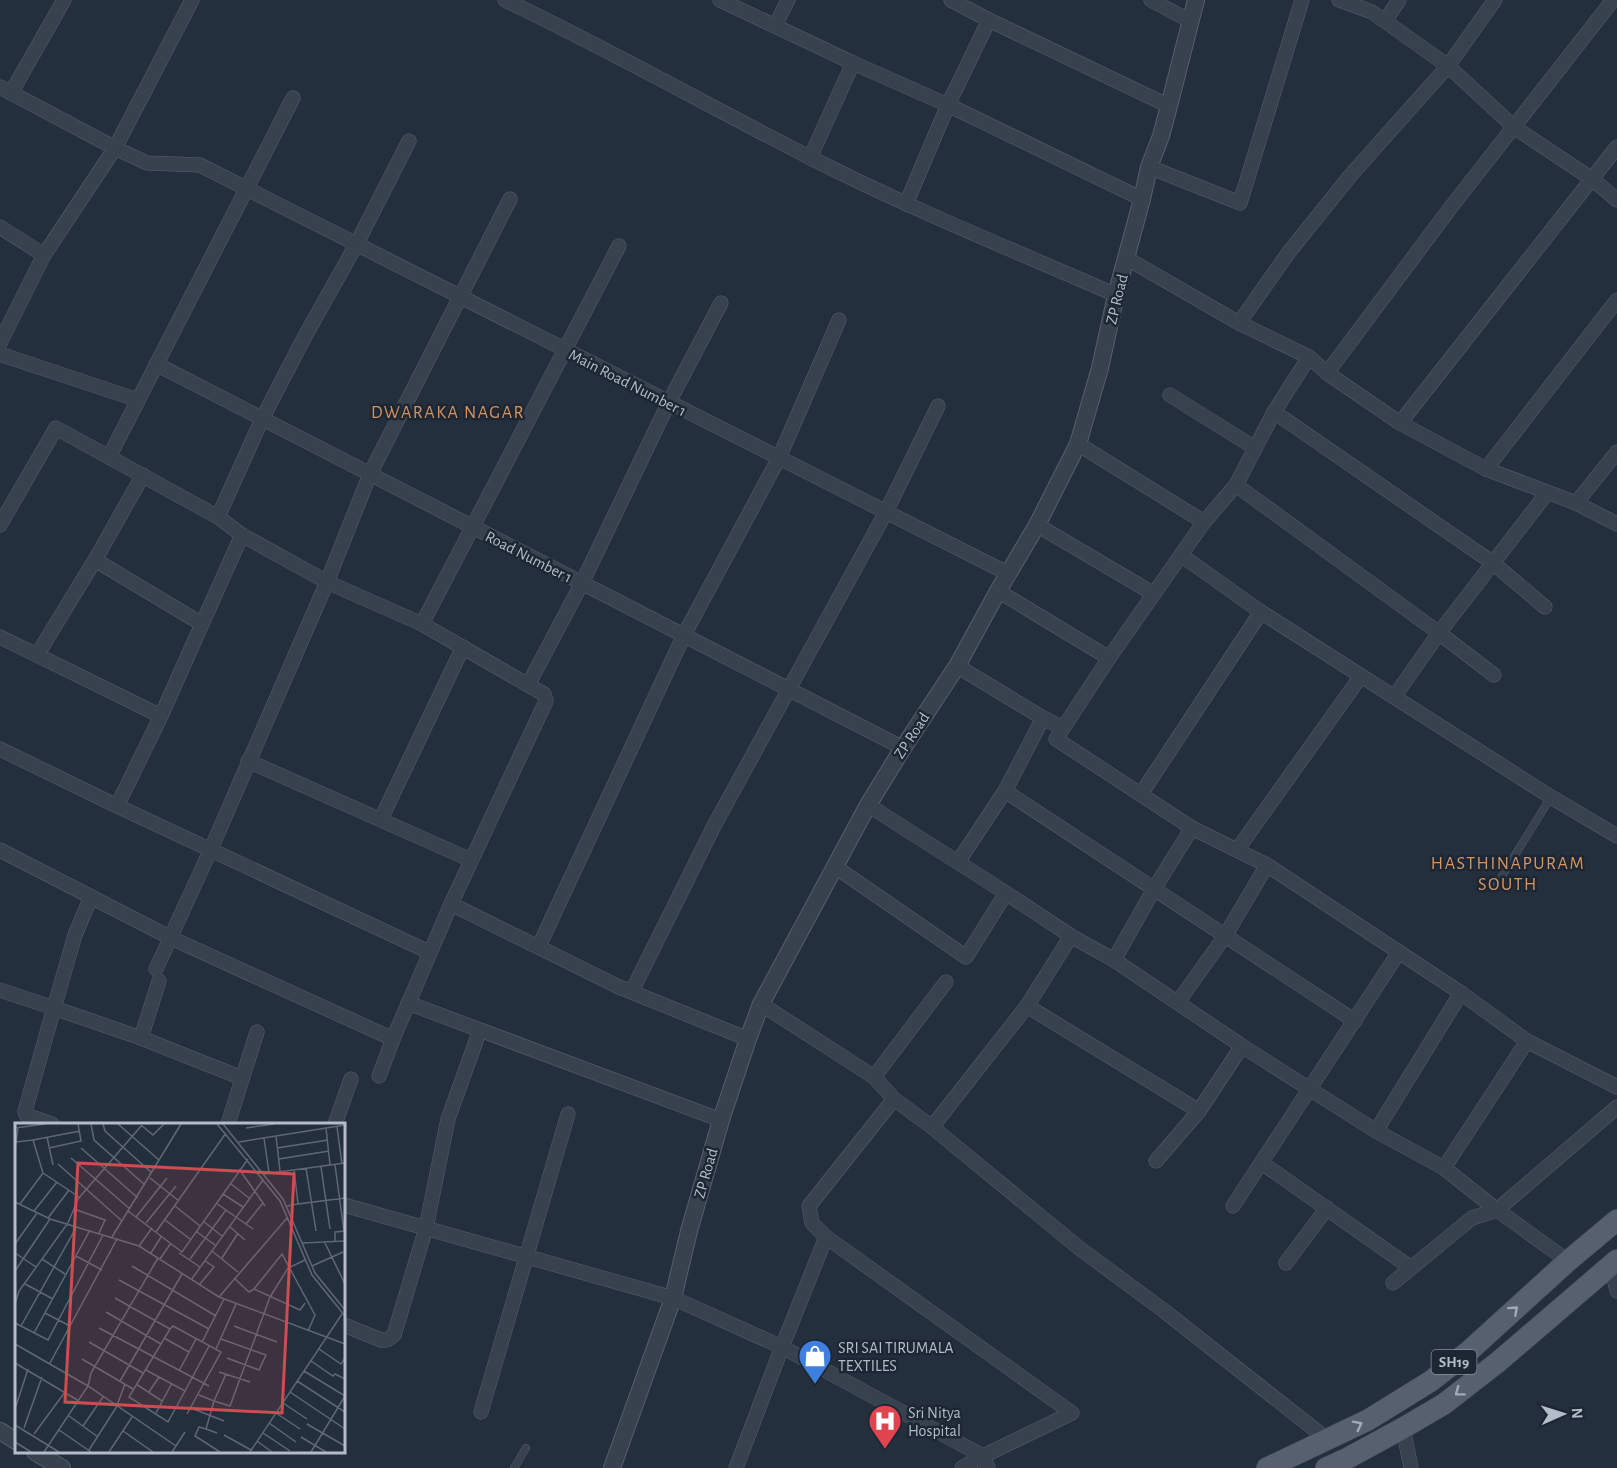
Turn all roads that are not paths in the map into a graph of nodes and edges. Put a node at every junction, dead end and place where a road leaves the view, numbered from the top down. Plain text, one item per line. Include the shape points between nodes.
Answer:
1 (64, 0) edge
2 (192, 0) edge
3 (720, 0) edge
4 (788, 0) edge
5 (951, 0) edge
6 (1151, 0) edge
7 (1196, 0) edge
8 (1302, 0) edge
9 (1339, 0) edge
10 (1399, 0) edge
11 (1495, 0) edge
12 (1613, 0) edge
13 (511, 1) edge
14 (989, 20) junction
15 (1190, 21) junction
16 (1385, 21) junction
17 (775, 26) junction
18 (854, 63) junction
19 (1448, 66) junction
20 (5, 90) edge
21 (293, 98) dead end
22 (948, 105) junction
23 (1169, 106) junction
24 (1514, 127) junction
25 (409, 141) dead end
26 (1617, 147) edge
27 (114, 148) junction
28 (810, 158) junction
29 (1149, 167) junction
30 (1592, 179) junction
31 (246, 189) junction
32 (510, 199) dead end
33 (1142, 199) junction
34 (1617, 200) edge
35 (906, 204) junction
36 (0, 227) edge
37 (356, 245) junction
38 (619, 246) dead end
39 (44, 255) junction
40 (1126, 258) junction
41 (1116, 295) junction
42 (461, 298) junction
43 (1617, 300) edge
44 (721, 303) dead end
45 (839, 320) dead end
46 (1239, 323) junction
47 (0, 343) edge
48 (565, 350) junction
49 (0, 354) edge
50 (1309, 357) junction
51 (156, 364) junction
52 (1327, 373) junction
53 (1170, 395) dead end
54 (138, 400) junction
55 (669, 402) junction
56 (938, 406) dead end
57 (1274, 412) junction
58 (262, 419) junction
59 (1400, 423) junction
60 (1078, 444) junction
61 (1256, 448) junction
62 (1617, 452) edge
63 (109, 457) junction
64 (779, 458) junction
65 (1486, 469) junction
66 (370, 474) junction
67 (142, 475) junction
68 (1236, 485) junction
69 (1546, 493) junction
70 (1576, 503) junction
71 (886, 512) junction
72 (218, 517) junction
73 (1204, 522) junction
74 (1617, 524) edge
75 (0, 525) edge
76 (1037, 525) junction
77 (473, 527) junction
78 (242, 535) junction
79 (1181, 555) junction
80 (95, 560) junction
81 (1493, 562) junction
82 (1009, 574) junction
83 (327, 582) junction
84 (582, 583) junction
85 (998, 591) junction
86 (1154, 594) junction
87 (1545, 607) dead end
88 (1261, 612) junction
89 (202, 624) junction
90 (422, 624) junction
91 (1440, 633) junction
92 (684, 635) junction
93 (0, 637) edge
94 (463, 647) junction
95 (37, 655) junction
96 (1110, 658) junction
97 (957, 666) junction
98 (1494, 675) dead end
99 (1361, 676) junction
100 (528, 685) junction
101 (789, 690) junction
102 (1394, 697) junction
103 (161, 716) junction
104 (1043, 718) junction
105 (1063, 728) junction
106 (903, 748) junction
107 (0, 749) edge
108 (248, 761) junction
109 (1005, 791) junction
110 (1141, 794) junction
111 (1551, 797) junction
112 (868, 805) junction
113 (117, 806) junction
114 (381, 819) junction
115 (1192, 828) junction
116 (1617, 836) edge
117 (211, 849) junction
118 (1237, 850) junction
119 (0, 851) edge
120 (471, 860) junction
121 (958, 862) junction
122 (1267, 864) junction
123 (834, 866) junction
124 (1497, 884) dead end
125 (1154, 890) junction
126 (1006, 893) junction
127 (91, 897) junction
128 (451, 904) junction
129 (1071, 936) junction
130 (1225, 936) junction
131 (171, 938) junction
132 (539, 946) junction
133 (429, 952) junction
134 (1399, 952) junction
135 (1114, 960) junction
136 (946, 982) dead end
137 (0, 990) edge
138 (632, 991) junction
139 (1461, 993) junction
140 (1178, 1002) junction
141 (408, 1003) junction
142 (761, 1004) junction
143 (1027, 1006) junction
144 (54, 1008) junction
145 (1355, 1021) junction
146 (480, 1030) junction
147 (257, 1032) dead end
148 (141, 1038) junction
149 (393, 1039) junction
150 (748, 1039) junction
151 (1527, 1041) junction
152 (1242, 1046) junction
153 (379, 1076) dead end
154 (874, 1077) junction
155 (242, 1078) junction
156 (351, 1079) dead end
157 (1617, 1087) edge
158 (1310, 1089) junction
159 (894, 1099) junction
160 (1617, 1107) edge
161 (1199, 1111) junction
162 (568, 1114) dead end
163 (721, 1120) junction
164 (46, 1123) edge
165 (229, 1123) edge
166 (336, 1123) edge
167 (932, 1127) junction
168 (1376, 1131) junction
169 (1156, 1161) dead end
170 (1262, 1163) junction
171 (1444, 1168) junction
172 (345, 1204) edge
173 (1233, 1206) dead end
174 (1327, 1208) junction
175 (1497, 1210) junction
176 (1617, 1220) edge
177 (426, 1228) junction
178 (826, 1237) junction
179 (527, 1256) junction
180 (1568, 1261) junction
181 (1286, 1263) dead end
182 (1614, 1263) edge
183 (1411, 1268) junction
184 (1393, 1283) dead end
185 (1617, 1291) edge
186 (673, 1298) junction
187 (345, 1325) edge
188 (782, 1347) junction
189 (481, 1412) dead end
190 (1403, 1428) junction
191 (0, 1431) edge
192 (15, 1440) edge
193 (1328, 1440) junction
194 (526, 1448) dead end
195 (37, 1453) edge
196 (986, 1462) edge
197 (62, 1468) edge
198 (514, 1468) edge
199 (612, 1468) edge
200 (736, 1468) edge
201 (962, 1468) edge
202 (1267, 1468) edge
203 (1326, 1468) edge
204 (1412, 1468) edge

1 - 20 street
2 - 27 street
3 - 17 street
4 - 17 street
5 - 14 street
6 - 15 street
7 - 15 street, ZP Road
8 - 29 street via 1240,203
9 - 16 street
10 - 16 street
11 - 19 street
12 - 24 street
13 - 28 street
14 - 22 street
14 - 23 street
15 - 23 street, ZP Road
16 - 19 street
17 - 18 street
18 - 22 street
18 - 28 street
19 - 24 street
19 - 46 street via 1350,176
20 - 27 street, Main Road Number 1
21 - 31 street
22 - 33 street
22 - 35 street
23 - 29 street, ZP Road
24 - 30 street
24 - 52 street
25 - 37 street
26 - 30 street
27 - 31 street, Main Road Number 1 via 147,163 200,165
27 - 39 street
28 - 35 street
29 - 33 street, ZP Road
30 - 34 street
30 - 59 street
31 - 37 street, Main Road Number 1
31 - 51 street
32 - 42 street
33 - 40 street, ZP Road
35 - 41 street
36 - 39 street
37 - 42 street, Main Road Number 1
37 - 58 street
38 - 48 street
39 - 47 street
40 - 41 street, ZP Road
40 - 46 street
41 - 60 street, ZP Road
42 - 48 street, Main Road Number 1
42 - 66 street
43 - 65 street
44 - 55 street
45 - 64 street
46 - 50 street
48 - 55 street, Main Road Number 1
48 - 77 street
49 - 54 street
50 - 52 street
50 - 57 street
51 - 54 street
51 - 58 street, Road Number 1
52 - 59 street
53 - 61 street
54 - 63 street
55 - 64 street, Main Road Number 1
55 - 84 street
56 - 71 street
57 - 61 street
57 - 81 street
58 - 66 street, Road Number 1
58 - 72 street
59 - 65 street
60 - 73 street
60 - 76 street, ZP Road
61 - 68 street
62 - 70 street
63 - 67 street
63 - 75 street via 56,428
64 - 71 street, Main Road Number 1
64 - 92 street
65 - 69 street
66 - 77 street, Road Number 1
66 - 83 street
67 - 72 street
67 - 80 street
68 - 73 street
68 - 91 street
69 - 70 street
69 - 81 street
70 - 74 street
71 - 82 street, Main Road Number 1
71 - 101 street
72 - 78 street
73 - 79 street
76 - 82 street, ZP Road
76 - 86 street
77 - 84 street, Road Number 1
77 - 90 street
78 - 83 street
78 - 89 street
79 - 86 street
79 - 88 street
80 - 89 street
80 - 95 street
81 - 87 street
81 - 91 street
82 - 85 street, ZP Road
83 - 90 street
83 - 108 street
84 - 92 street, Road Number 1
84 - 100 street
85 - 96 street
85 - 97 street, ZP Road
86 - 96 street
88 - 99 street
88 - 110 street
89 - 103 street
90 - 94 street
91 - 98 street
91 - 102 street
92 - 101 street, Road Number 1
92 - 132 street
93 - 95 street
94 - 100 street
94 - 114 street
95 - 103 street
96 - 105 street
97 - 104 street
97 - 106 street, ZP Road
99 - 102 street
99 - 118 street
100 - 120 street via 544,694 546,701
101 - 106 street, Road Number 1
101 - 138 street via 715,824
102 - 111 street
103 - 113 street
104 - 105 street
104 - 109 street
105 - 110 street via 1056,739
106 - 112 street, ZP Road
107 - 113 street
108 - 114 street
108 - 117 street
109 - 121 street
109 - 125 street
110 - 115 street
111 - 116 street
111 - 124 lane
112 - 121 street
112 - 123 street, ZP Road
113 - 117 street
114 - 120 street
115 - 118 street
115 - 125 street
117 - 131 street
117 - 133 street
118 - 122 street
119 - 127 street
120 - 128 street
121 - 126 street
122 - 130 street
122 - 134 street
123 - 126 street via 966,957
123 - 142 street, ZP Road
125 - 130 street
125 - 135 street
126 - 129 street
127 - 131 street
127 - 144 street via 75,935
128 - 132 street
128 - 133 street
129 - 135 street
129 - 143 street
130 - 140 street
130 - 145 street
131 - 148 street
131 - 149 street
132 - 138 street
133 - 141 street
134 - 139 street
134 - 145 street
135 - 140 street
136 - 154 street
137 - 144 street
138 - 150 street
139 - 151 street
139 - 168 street
140 - 152 street
141 - 146 street
141 - 149 street
142 - 150 street, ZP Road
142 - 154 street
143 - 161 street
143 - 167 street
144 - 148 street
144 - 164 street via 25,1111 30,1118
145 - 158 street
146 - 163 street
146 - 177 street via 448,1119
147 - 155 street
148 - 155 street
149 - 153 street
150 - 163 street, ZP Road
151 - 157 street
151 - 171 street
152 - 158 street
152 - 161 street
154 - 159 street
155 - 165 street
156 - 166 street
158 - 168 street
158 - 170 street
159 - 167 street
159 - 178 street via 809,1206 812,1223
160 - 175 street
161 - 169 street
162 - 179 street
163 - 186 street, ZP Road
167 - 193 street via 1079,1248
168 - 171 street
170 - 173 street
170 - 174 street
171 - 175 street
172 - 177 street
174 - 181 street
174 - 183 street
175 - 180 street
175 - 183 street via 1472,1218
176 - 180 main road, SH19
177 - 179 street
177 - 187 street via 394,1335 381,1340
178 - 188 street
178 - 196 street via 1072,1413
179 - 186 street
179 - 189 street
193 -> 180 main road, SH19 via 1431,1381
182 - 185 street
182 -> 190 main road, SH19 via 1498,1362 1444,1404
183 - 184 street
186 - 188 street
186 - 199 street, ZP Road
188 - 196 street
188 - 200 street
190 - 203 main road, SH19
190 - 204 street
191 - 192 street
193 - 202 main road, SH19
194 - 198 lane
195 - 197 street
196 - 201 street

